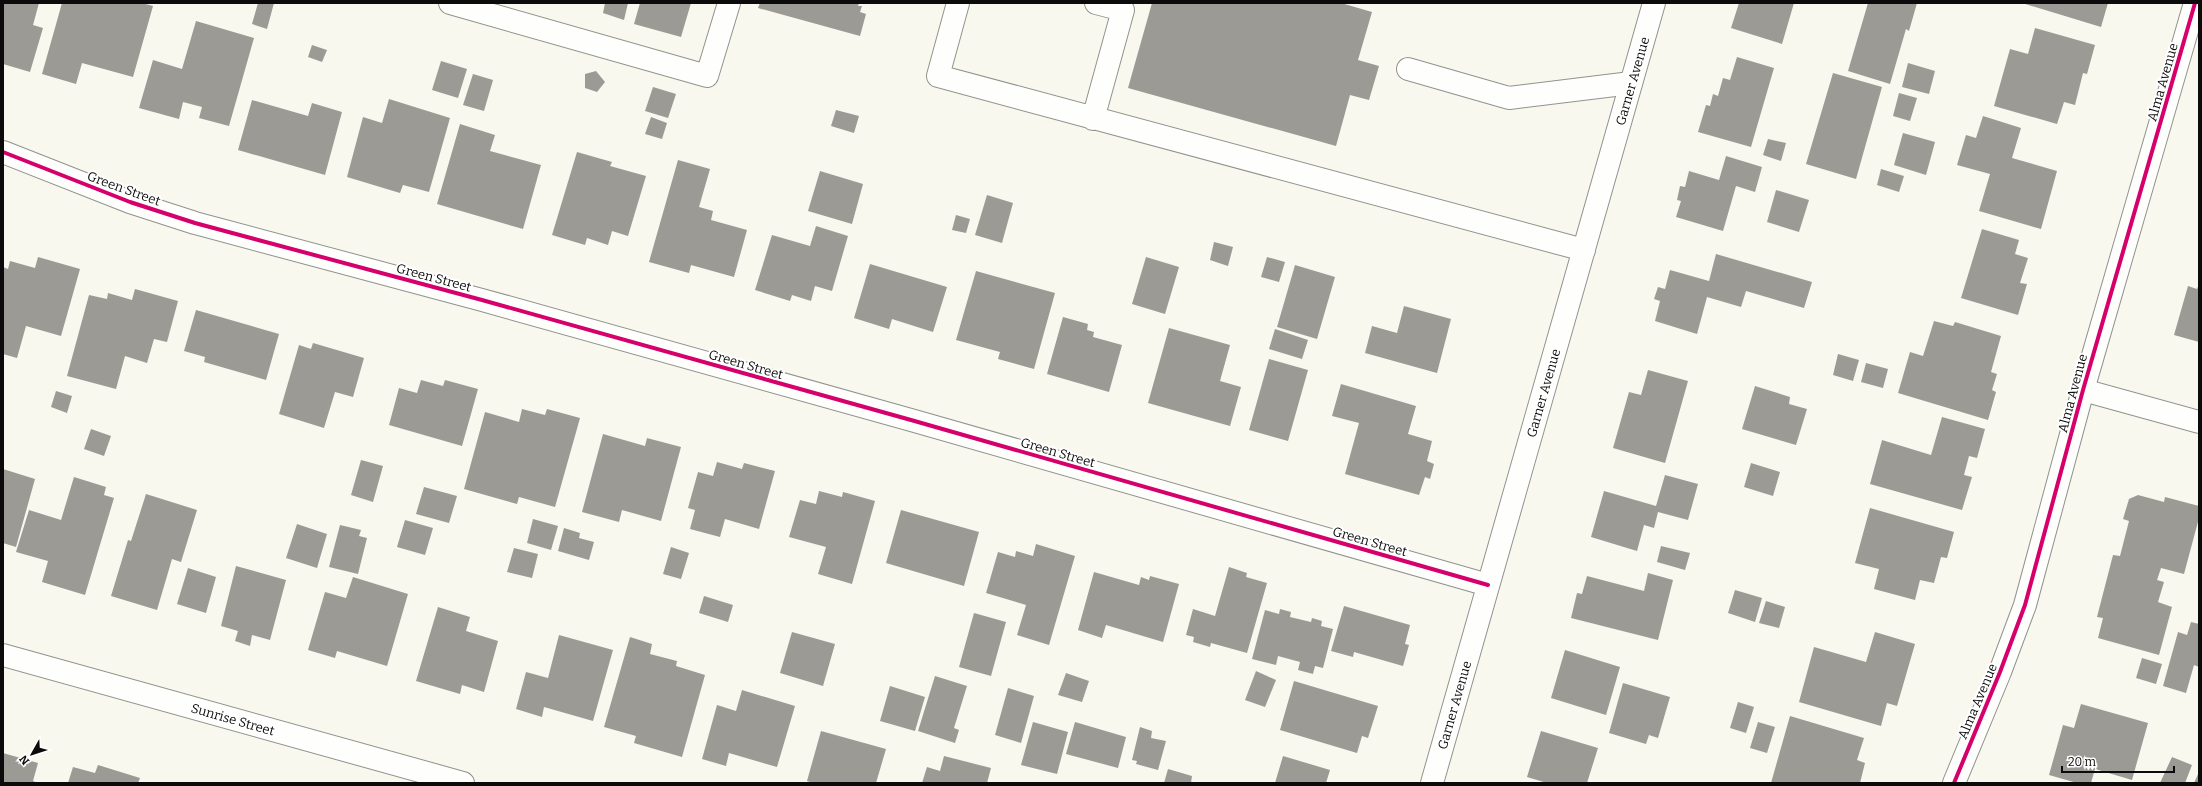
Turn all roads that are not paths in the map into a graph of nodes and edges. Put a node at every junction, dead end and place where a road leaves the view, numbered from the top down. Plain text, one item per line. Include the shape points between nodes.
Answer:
1 (450, 3) edge
2 (729, 3) edge
3 (958, 3) edge
4 (1096, 3) edge
5 (1654, 3) edge
6 (2195, 3) edge
7 (1408, 69) dead end
8 (1631, 83) junction
9 (1093, 119) junction
10 (3, 152) edge
11 (1584, 250) junction
12 (2083, 390) junction
13 (2199, 422) edge
14 (1488, 585) junction
15 (3, 655) edge
16 (463, 783) edge
17 (1432, 783) edge
18 (1954, 783) edge

1 - 2 street via 707,76
3 - 9 street via 938,76
4 - 9 street via 1123,10
5 - 8 street, Garner Avenue
6 - 12 street, Alma Avenue
7 - 8 street via 1509,98
8 - 11 street, Garner Avenue
9 - 11 street
10 - 14 street, Green Street via 130,202 195,223 827,396
11 - 14 street, Garner Avenue
12 - 13 street
12 - 18 street, Alma Avenue via 2026,605
14 - 17 street, Garner Avenue
15 - 16 street, Sunrise Street

